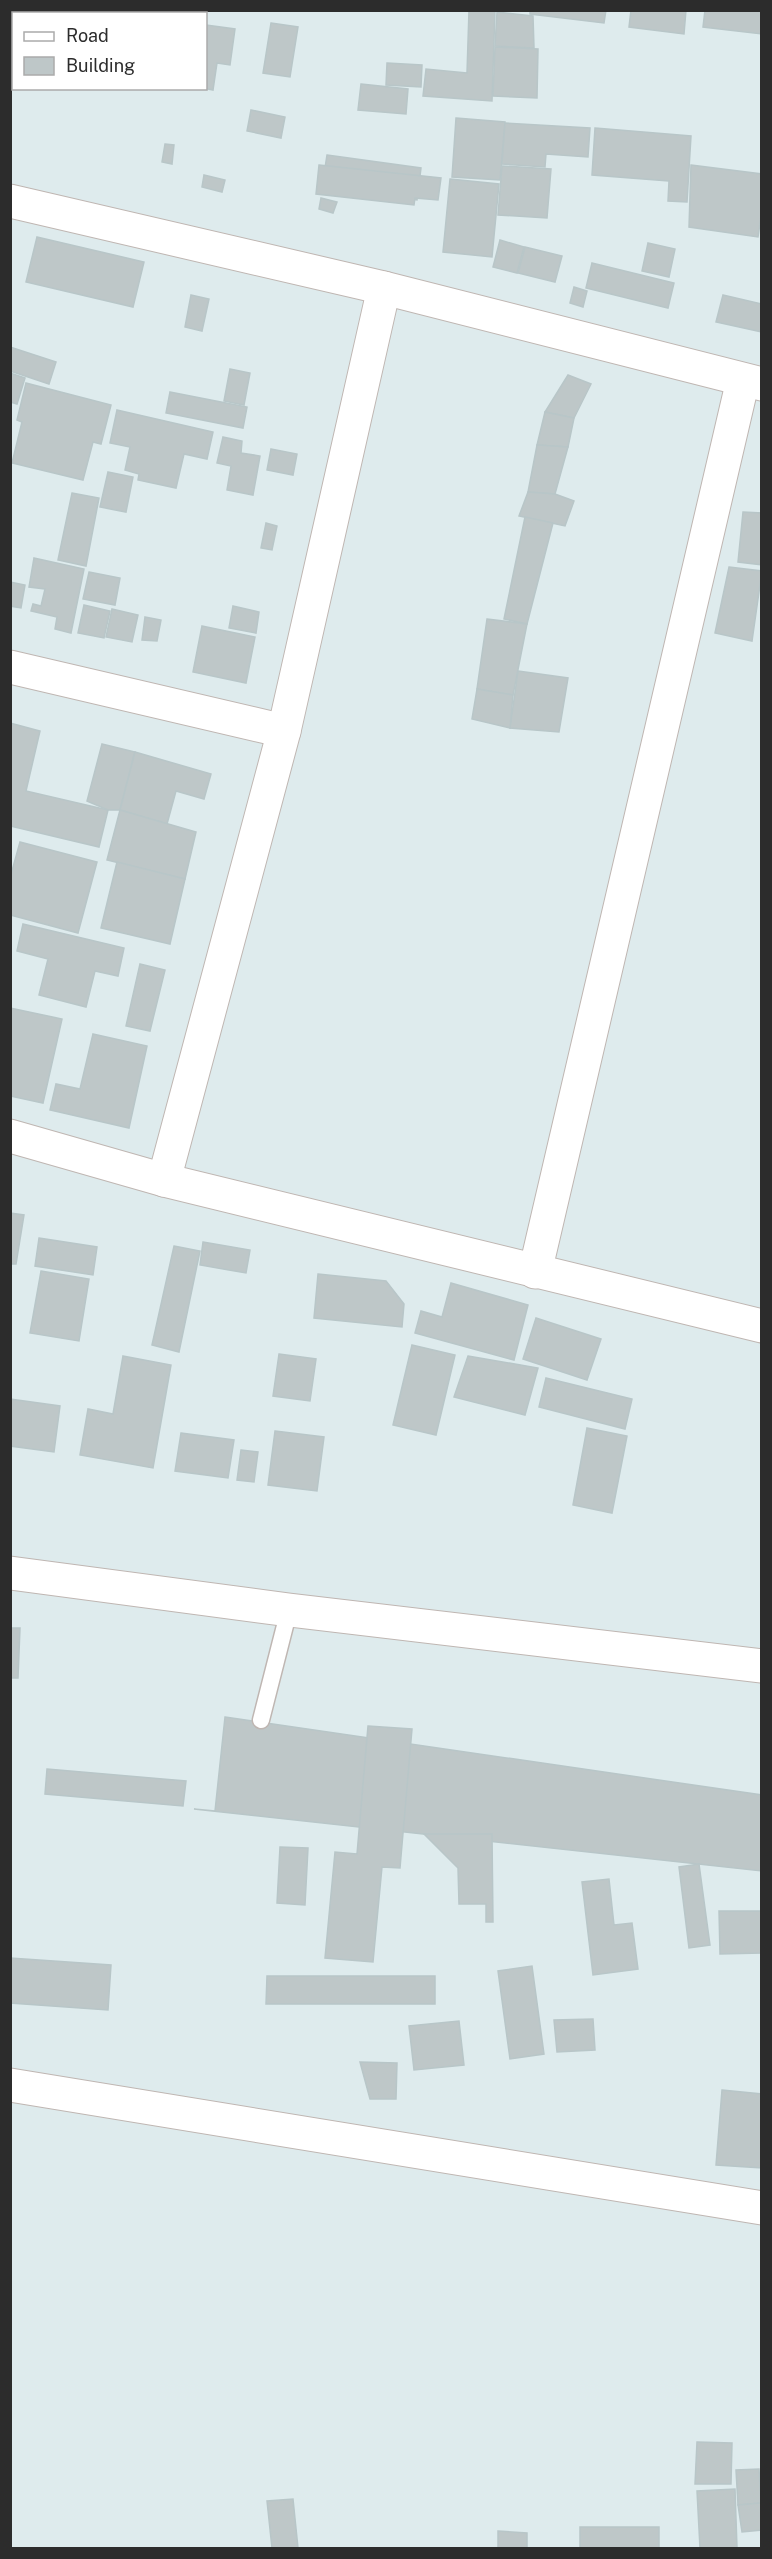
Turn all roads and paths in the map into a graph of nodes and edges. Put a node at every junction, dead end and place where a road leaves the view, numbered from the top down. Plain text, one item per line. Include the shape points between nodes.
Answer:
1 (10, 201) edge
2 (384, 288) junction
3 (752, 382) edge
4 (10, 667) edge
5 (284, 731) junction
6 (10, 1136) edge
7 (164, 1180) junction
8 (536, 1272) junction
9 (762, 1326) edge
10 (10, 1573) edge
11 (289, 1610) junction
12 (762, 1666) edge
13 (261, 1720) dead end
14 (10, 2085) edge
15 (762, 2208) edge

1 - 2 street
2 - 3 street
2 - 5 street
3 - 8 street
4 - 5 street
5 - 7 street
6 - 7 street
7 - 8 street
8 - 9 street
10 - 11 street
11 - 12 street
11 - 13 lane
14 - 15 street

